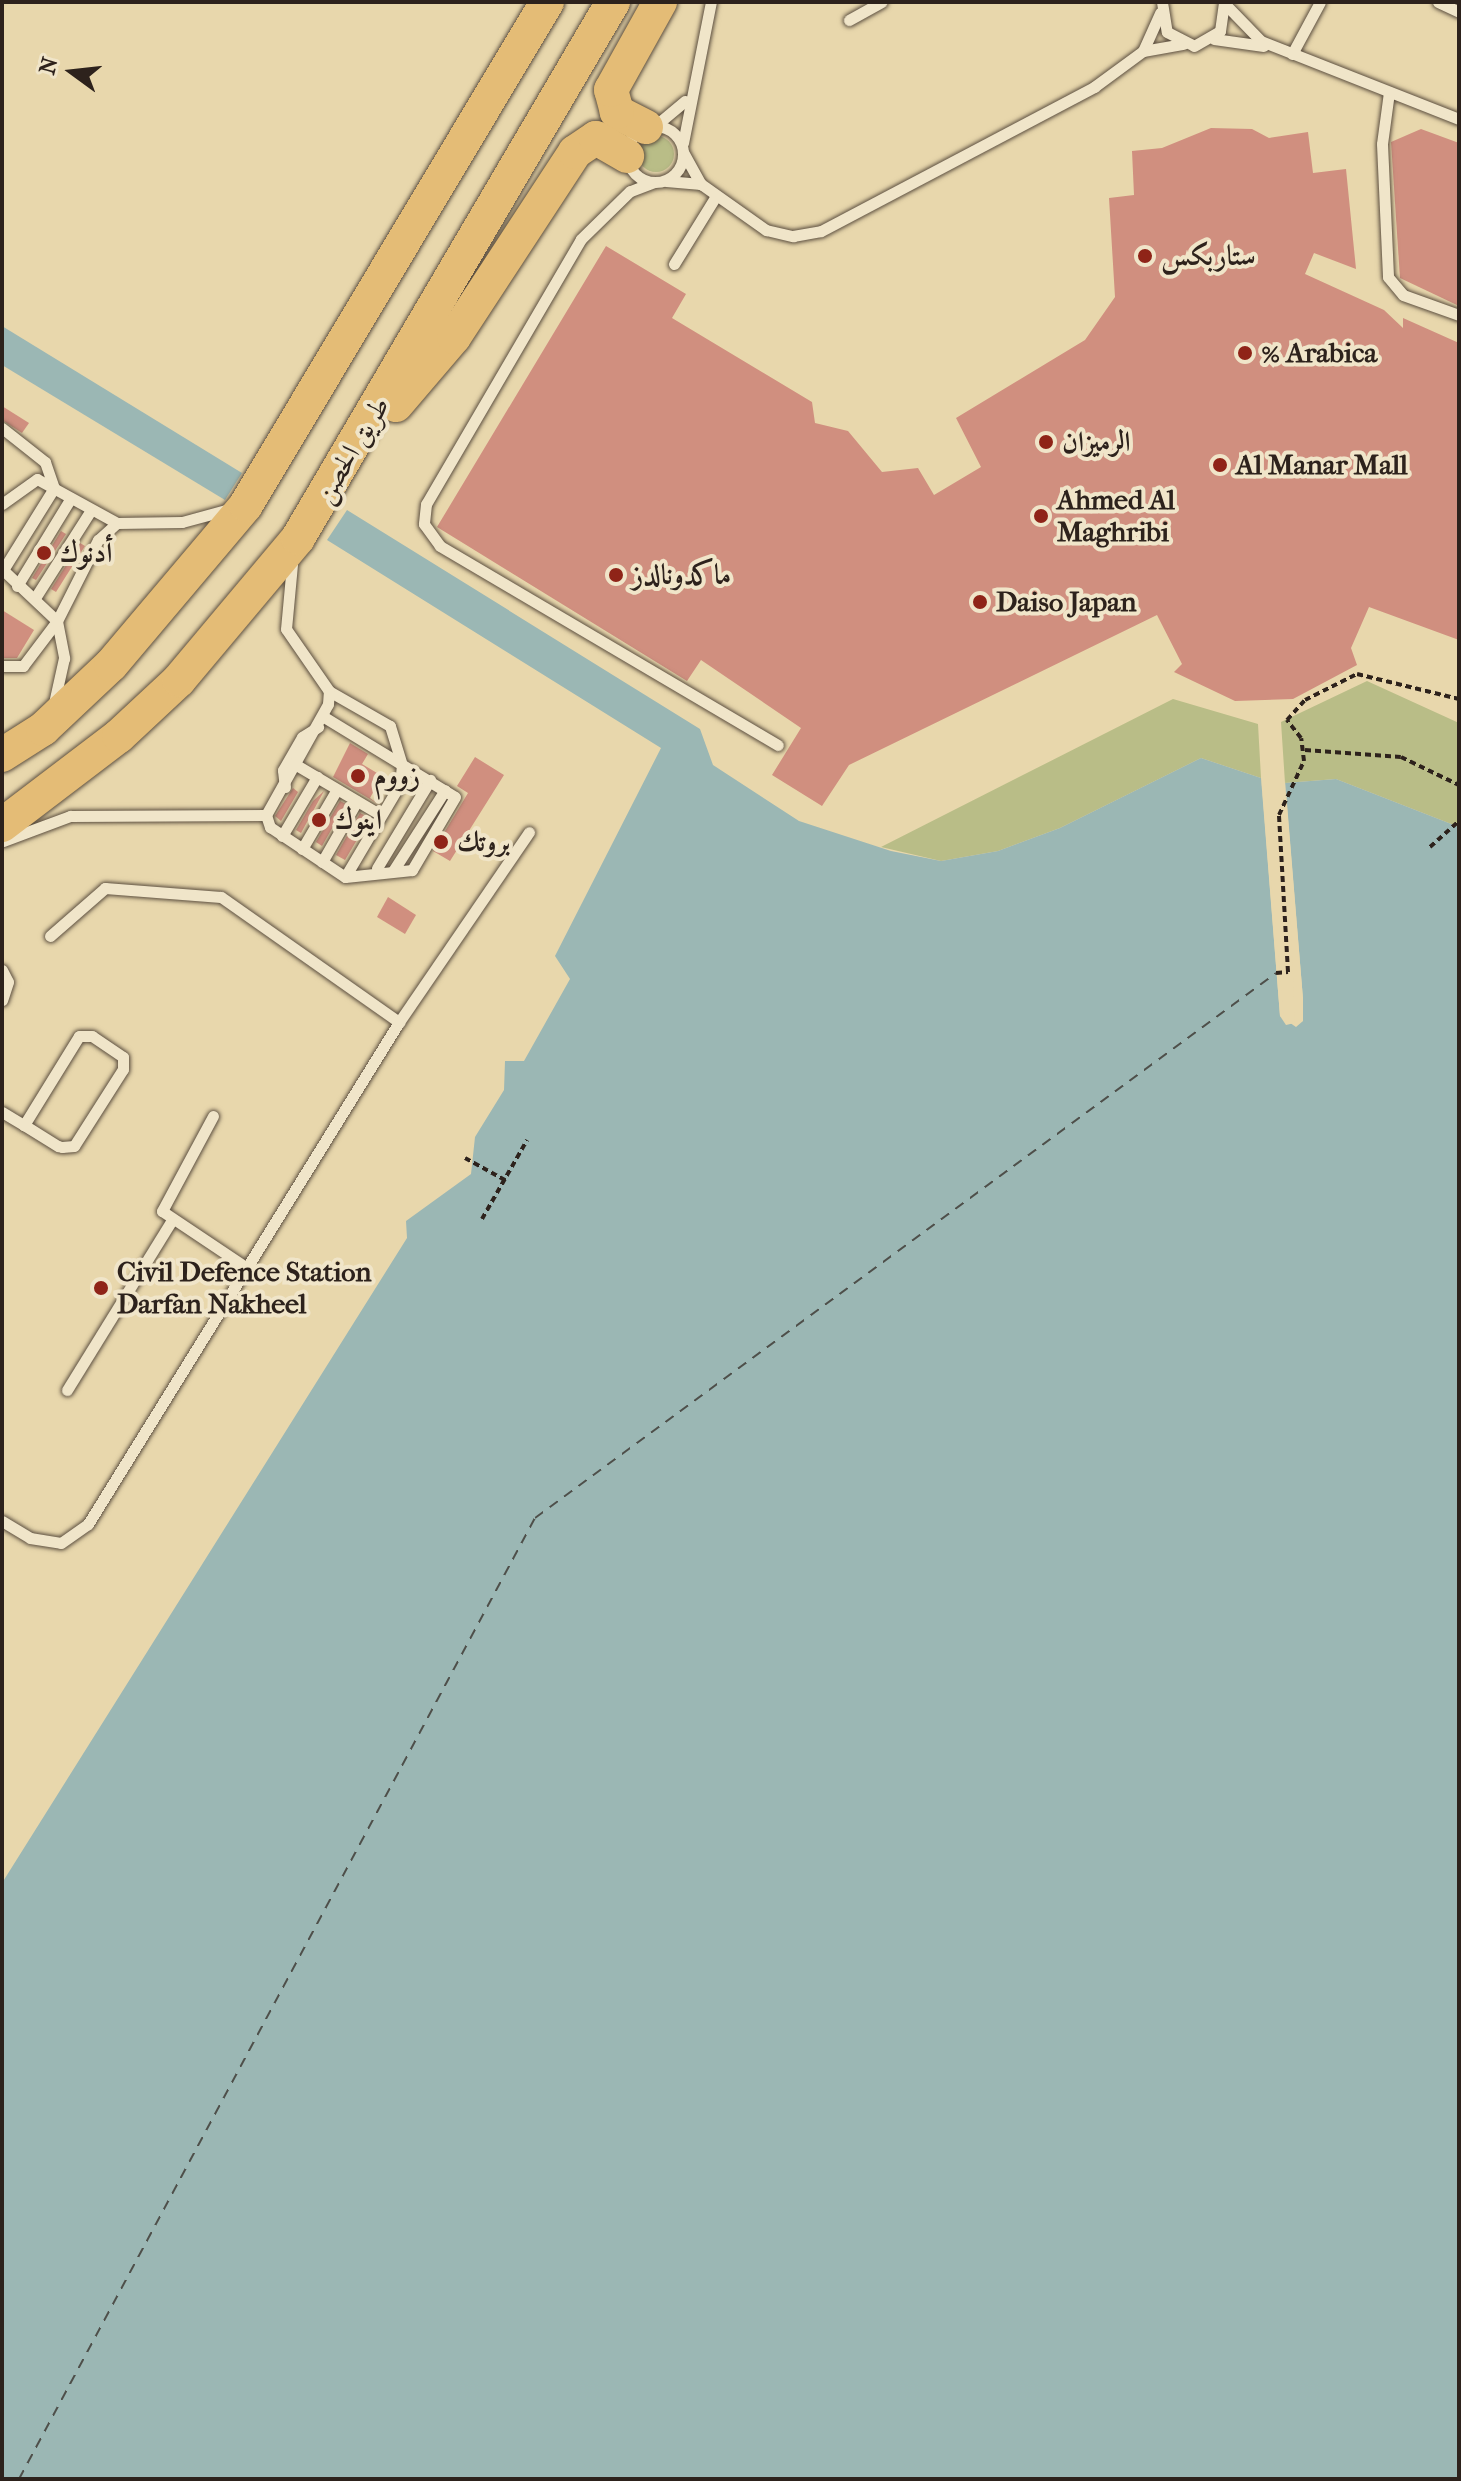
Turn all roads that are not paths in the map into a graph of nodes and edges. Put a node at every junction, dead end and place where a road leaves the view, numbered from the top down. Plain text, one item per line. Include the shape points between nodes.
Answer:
1 (547, 2) edge
2 (594, 2) edge
3 (613, 2) edge
4 (660, 2) edge
5 (711, 2) edge
6 (881, 2) edge
7 (1224, 2) edge
8 (1320, 2) edge
9 (1438, 2) edge
10 (1161, 7) edge
11 (1459, 12) edge
12 (849, 20) dead end
13 (1214, 39) junction
14 (1183, 44) junction
15 (1273, 47) junction
16 (1143, 51) junction
17 (1292, 54) junction
18 (1389, 92) junction
19 (686, 101) junction
20 (1459, 119) edge
21 (650, 127) junction
22 (683, 150) junction
23 (628, 160) junction
24 (658, 182) junction
25 (701, 184) junction
26 (716, 196) junction
27 (621, 200) junction
28 (473, 248) junction
29 (674, 264) dead end
30 (1459, 315) edge
31 (2, 428) edge
32 (360, 437) junction
33 (54, 488) junction
34 (71, 498) junction
35 (3, 501) edge
36 (246, 505) junction
37 (91, 510) junction
38 (117, 523) junction
39 (298, 538) junction
40 (3, 569) edge
41 (17, 586) junction
42 (35, 598) junction
43 (57, 621) junction
44 (2, 666) edge
45 (329, 691) junction
46 (321, 722) junction
47 (43, 729) junction
48 (778, 745) dead end
49 (2, 755) edge
50 (402, 765) junction
51 (298, 766) junction
52 (317, 777) junction
53 (430, 780) junction
54 (285, 787) junction
55 (337, 789) junction
56 (357, 801) junction
57 (266, 815) junction
58 (381, 815) junction
59 (2, 825) edge
60 (529, 832) dead end
61 (282, 836) junction
62 (2, 841) edge
63 (302, 849) junction
64 (322, 862) junction
65 (377, 868) junction
66 (345, 877) junction
67 (50, 936) dead end
68 (2, 970) edge
69 (2, 1000) edge
70 (399, 1022) junction
71 (2, 1112) edge
72 (213, 1116) dead end
73 (24, 1125) junction
74 (172, 1220) junction
75 (247, 1268) junction
76 (67, 1390) dead end
77 (2, 1521) edge

1 - 36 main road
2 - 28 main road via 496,168
3 - 28 main road, طريق الحصن
4 - 21 main road via 611,90 617,112
5 - 19 lane
6 - 12 lane
7 - 13 lane via 1225,22
7 - 15 lane
8 - 17 lane
9 - 11 lane
10 - 14 lane via 1167,32
10 - 16 lane
13 - 14 lane
13 - 15 lane
14 - 16 lane
15 - 17 lane
16 - 26 lane via 1094,87 821,231 793,236 766,230
17 - 18 lane
18 - 20 lane
18 - 30 lane via 1382,131 1388,277 1403,295
19 - 21 lane
19 - 22 lane
21 - 22 lane via 672,131
21 - 23 lane
22 - 24 lane via 676,173
22 - 25 lane
23 - 24 lane
23 - 27 lane
23 - 32 main road via 610,140 582,143 437,360
24 - 25 lane
24 - 27 lane
25 - 26 lane
26 - 29 lane
27 - 48 lane via 574,250 426,504 424,524 440,546
28 - 32 main road, طريق الحصن
31 - 33 lane via 45,462
32 - 39 main road, طريق الحصن
33 - 34 lane
33 - 35 lane via 25,481
33 - 40 lane
34 - 37 lane
34 - 41 lane
36 - 38 lane via 182,522
36 - 47 main road via 175,596
37 - 38 lane
37 - 42 lane
38 - 43 lane via 93,547
39 - 45 lane via 286,629
39 - 59 main road, طريق الحصن via 179,680 119,736
40 - 41 lane
41 - 42 lane
42 - 43 lane
43 - 44 lane via 23,666
43 - 47 lane via 64,658
45 - 46 lane
45 - 50 lane via 390,726
46 - 50 lane
46 - 51 lane
46 - 54 lane via 302,737 283,770
47 - 49 main road
50 - 53 lane
50 - 58 lane
51 - 52 lane
51 - 54 lane
52 - 55 lane
52 - 61 lane
53 - 65 lane
53 - 65 lane via 454,803 418,863 393,871
54 - 57 lane
55 - 56 lane
55 - 63 lane
56 - 58 lane
56 - 64 lane
57 - 61 lane
57 - 62 lane via 70,816
58 - 66 lane
60 - 70 lane
61 - 63 lane
63 - 64 lane
64 - 66 lane
65 - 66 lane
67 - 70 lane via 105,888 221,897
68 - 69 lane via 8,982
70 - 75 lane
71 - 73 lane
72 - 74 lane via 164,1200
73 - 73 lane via 62,1147 74,1146 123,1069 123,1057 92,1036 79,1036
74 - 75 lane
74 - 76 lane
75 - 77 lane via 88,1524 61,1543 30,1538

